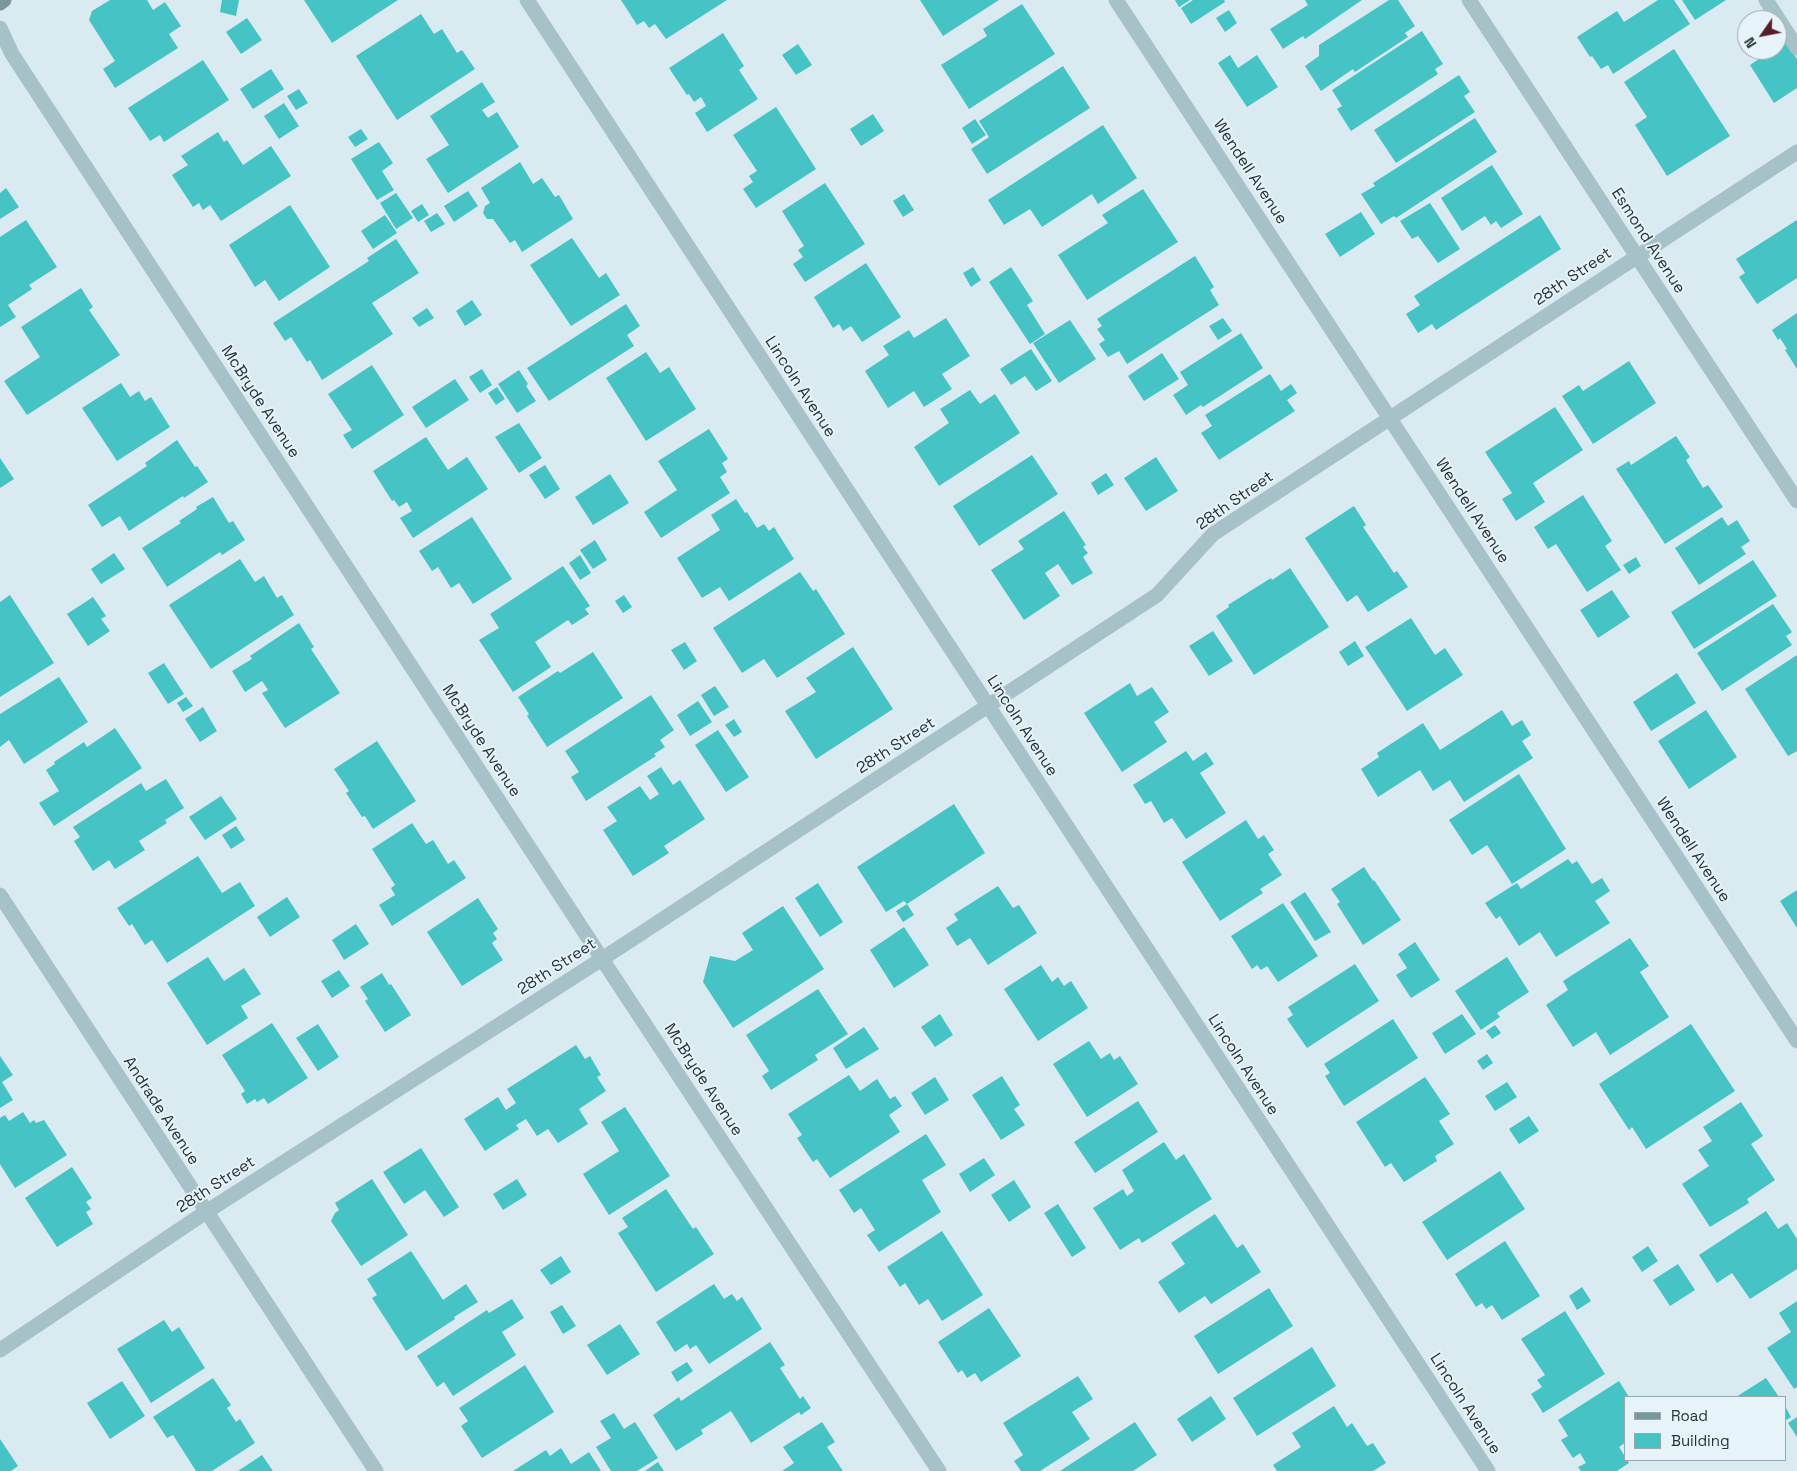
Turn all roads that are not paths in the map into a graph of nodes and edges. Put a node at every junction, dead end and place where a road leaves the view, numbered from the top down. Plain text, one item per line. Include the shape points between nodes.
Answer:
1 (4, 0) edge
2 (527, 0) edge
3 (1116, 0) edge
4 (1469, 0) edge
5 (1766, 0) edge
6 (0, 3) edge
7 (0, 28) edge
8 (1797, 48) edge
9 (1797, 152) edge
10 (1637, 256) junction
11 (1391, 419) junction
12 (1797, 501) edge
13 (988, 707) junction
14 (0, 895) edge
15 (602, 959) junction
16 (1797, 1041) edge
17 (206, 1212) junction
18 (0, 1350) edge
19 (376, 1471) edge
20 (939, 1471) edge
21 (1488, 1471) edge

1 - 6 street
2 - 13 street, Lincoln Avenue
3 - 11 street, Wendell Avenue
4 - 10 street, Esmond Avenue
5 - 8 street
7 - 15 street, McBryde Avenue via 18,62
9 - 10 street, 28th Street
10 - 11 street, 28th Street
10 - 12 street, Esmond Avenue
11 - 13 street, 28th Street via 1214,534 1157,595
11 - 16 street, Wendell Avenue
13 - 15 street, 28th Street
13 - 21 street, Lincoln Avenue
14 - 17 street, Andrade Avenue
15 - 17 street, 28th Street
15 - 20 street, McBryde Avenue
17 - 18 street, 28th Street
17 - 19 street, Andrade Avenue

